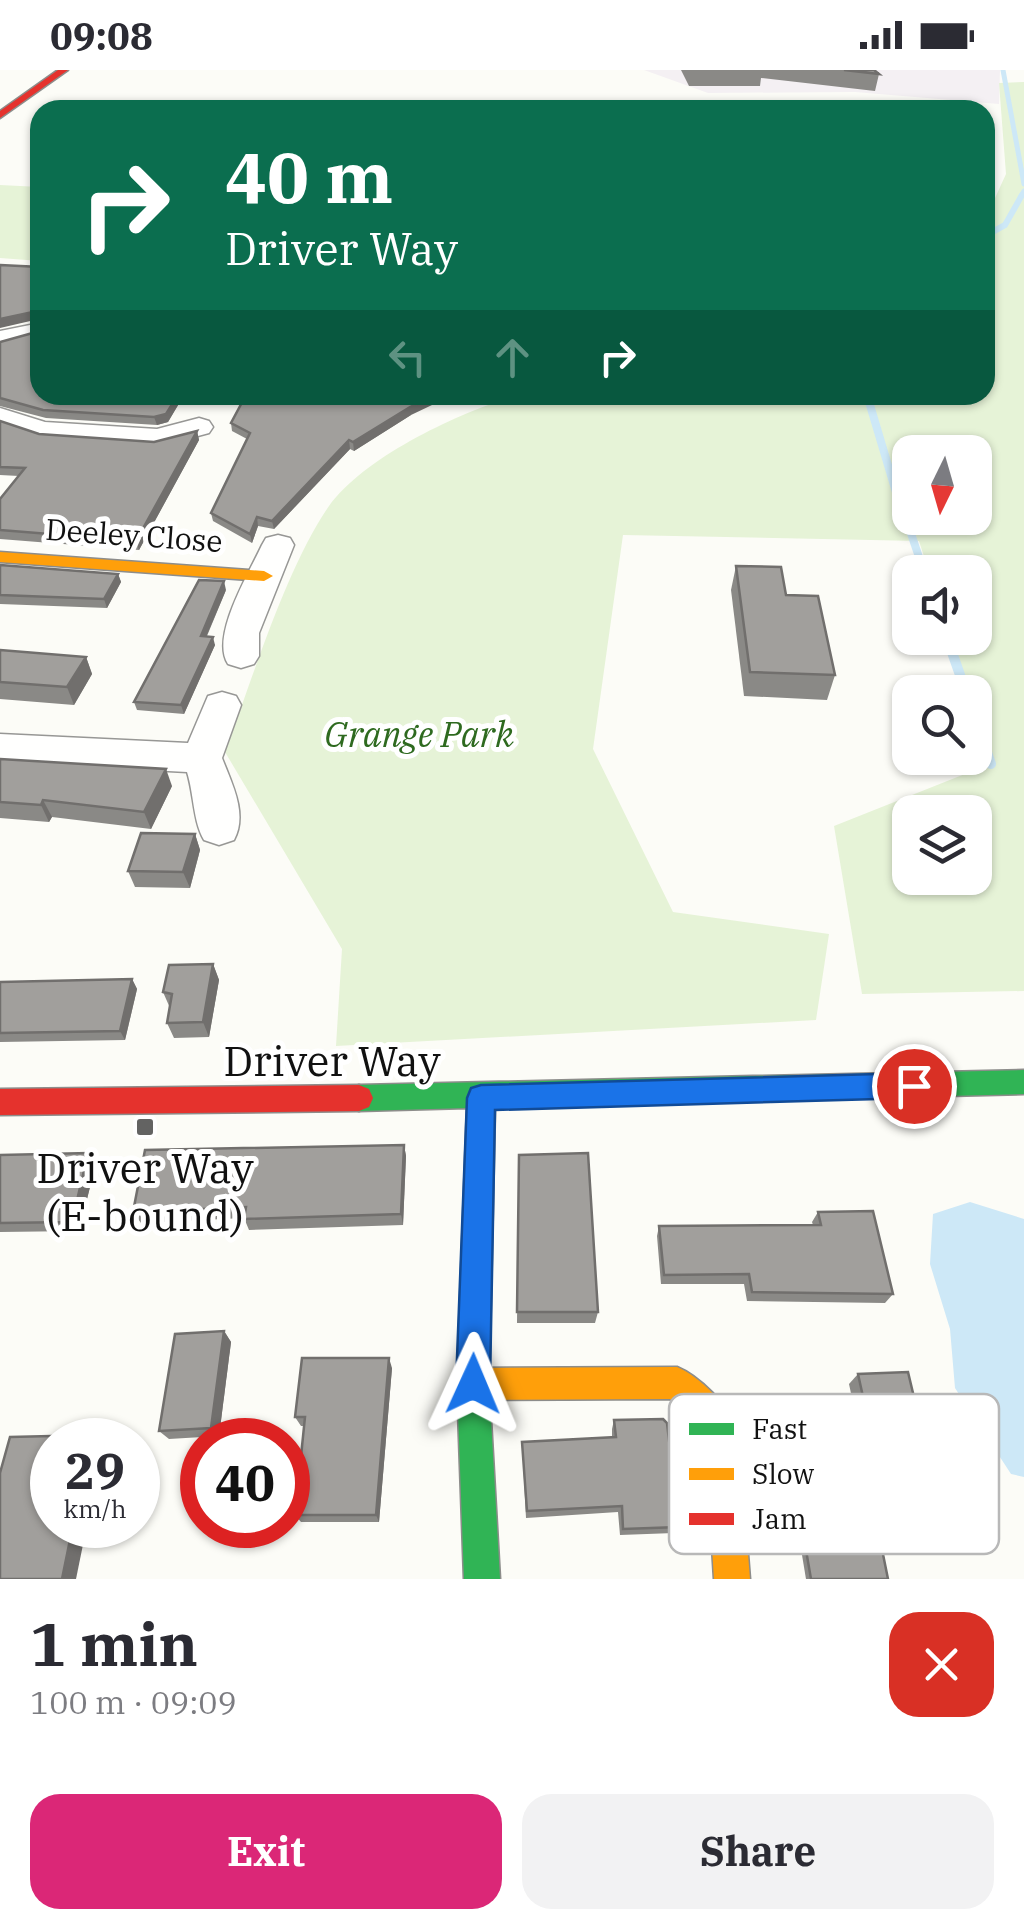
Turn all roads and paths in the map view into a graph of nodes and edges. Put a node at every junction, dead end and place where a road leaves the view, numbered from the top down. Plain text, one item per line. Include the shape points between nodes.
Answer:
1 (64, 70) edge
2 (0, 115) edge
3 (30, 333) edge
4 (0, 339) edge
5 (0, 416) edge
6 (199, 427) edge
7 (0, 558) edge
8 (271, 561) joint
9 (242, 656) dead end
10 (222, 705) dead end
11 (0, 748) edge
12 (202, 758) junction
13 (219, 829) dead end
14 (1024, 1082) edge
15 (481, 1098) junction
16 (0, 1102) edge
17 (473, 1384) junction
18 (688, 1394) edge
19 (730, 1554) edge
20 (482, 1579) edge
21 (732, 1579) edge

1 - 2 main road
3 - 4 street
5 - 6 street via 42,430 157,438
7 - 8 main road, Deeley Close
8 - 9 street via 241,633
10 - 12 street
11 - 12 street
12 - 13 street
14 - 15 main road, Driver Way
15 - 16 main road, Driver Way
15 - 17 main road
17 - 18 main road via 677,1383
17 - 20 main road
19 - 21 main road

